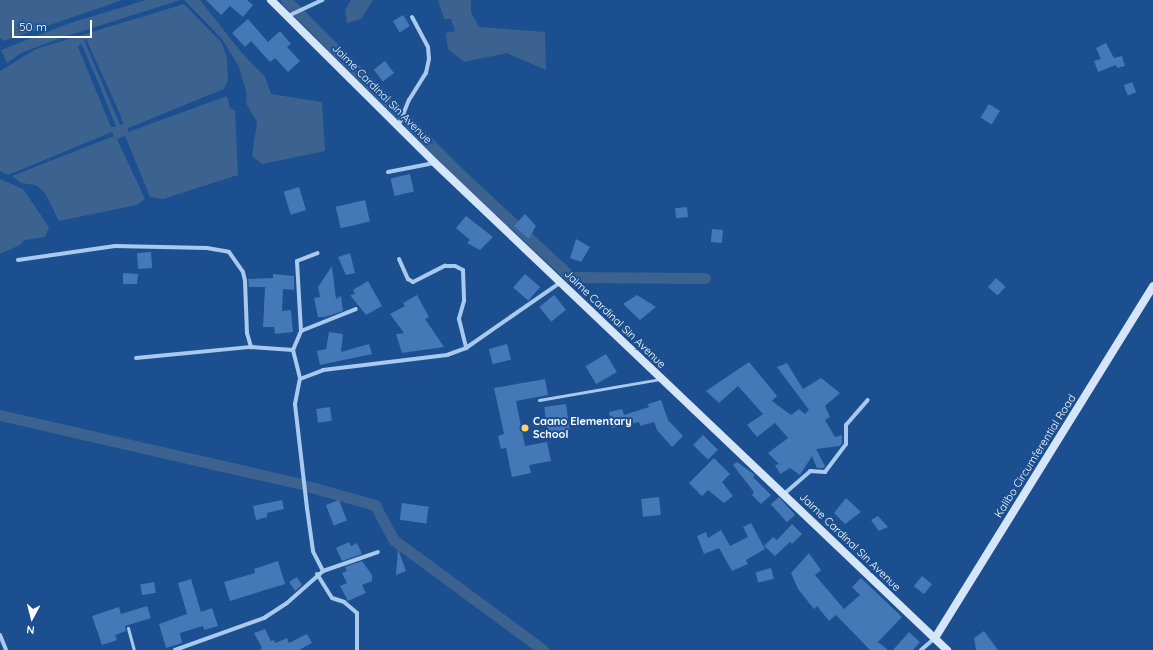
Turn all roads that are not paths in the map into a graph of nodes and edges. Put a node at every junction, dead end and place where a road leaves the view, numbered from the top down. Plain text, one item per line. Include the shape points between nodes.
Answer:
1 (271, 0) edge
2 (322, 0) edge
3 (288, 16) junction
4 (412, 17) dead end
5 (398, 127) junction
6 (435, 163) junction
7 (388, 172) dead end
8 (318, 253) dead end
9 (399, 259) dead end
10 (18, 260) dead end
11 (561, 282) junction
12 (1153, 286) edge
13 (356, 309) dead end
14 (301, 332) junction
15 (251, 347) junction
16 (466, 348) junction
17 (293, 350) junction
18 (136, 358) dead end
19 (663, 379) junction
20 (300, 380) junction
21 (539, 400) dead end
22 (868, 400) dead end
23 (784, 494) junction
24 (378, 552) dead end
25 (323, 571) junction
26 (317, 574) junction
27 (128, 628) dead end
28 (0, 635) edge
29 (935, 638) junction
30 (6, 650) edge
31 (134, 650) edge
32 (175, 650) edge
33 (357, 650) edge
34 (921, 650) edge
35 (947, 650) edge

1 - 3 main road, Jaime Cardinal Sin Avenue
2 - 3 street
3 - 5 main road, Jaime Cardinal Sin Avenue
4 - 5 street via 428,47 429,59 426,73 409,100
5 - 6 main road, Jaime Cardinal Sin Avenue
6 - 7 street
6 - 11 main road, Jaime Cardinal Sin Avenue
8 - 14 street via 297,261
9 - 16 street via 408,279 413,282 445,266 455,266 463,270 464,301 459,319
10 - 15 street via 116,246 225,250 243,272
11 - 16 street
11 - 19 main road, Jaime Cardinal Sin Avenue
12 - 29 main road, Kalibo Circumferential Road
13 - 14 street
14 - 17 street
15 - 17 street
15 - 18 street
16 - 20 street via 447,355 323,370
17 - 20 street
19 - 21 lane
19 - 23 main road, Jaime Cardinal Sin Avenue
20 - 25 street via 295,404 306,508 313,552
22 - 23 street via 846,425 846,444 826,472 810,471
23 - 29 main road, Jaime Cardinal Sin Avenue
24 - 25 street
25 - 26 street
26 - 32 street via 287,603 264,618
26 - 33 street via 332,598 344,602 357,613
27 - 31 lane
28 - 30 street
29 - 34 street
29 - 35 main road, Jaime Cardinal Sin Avenue

